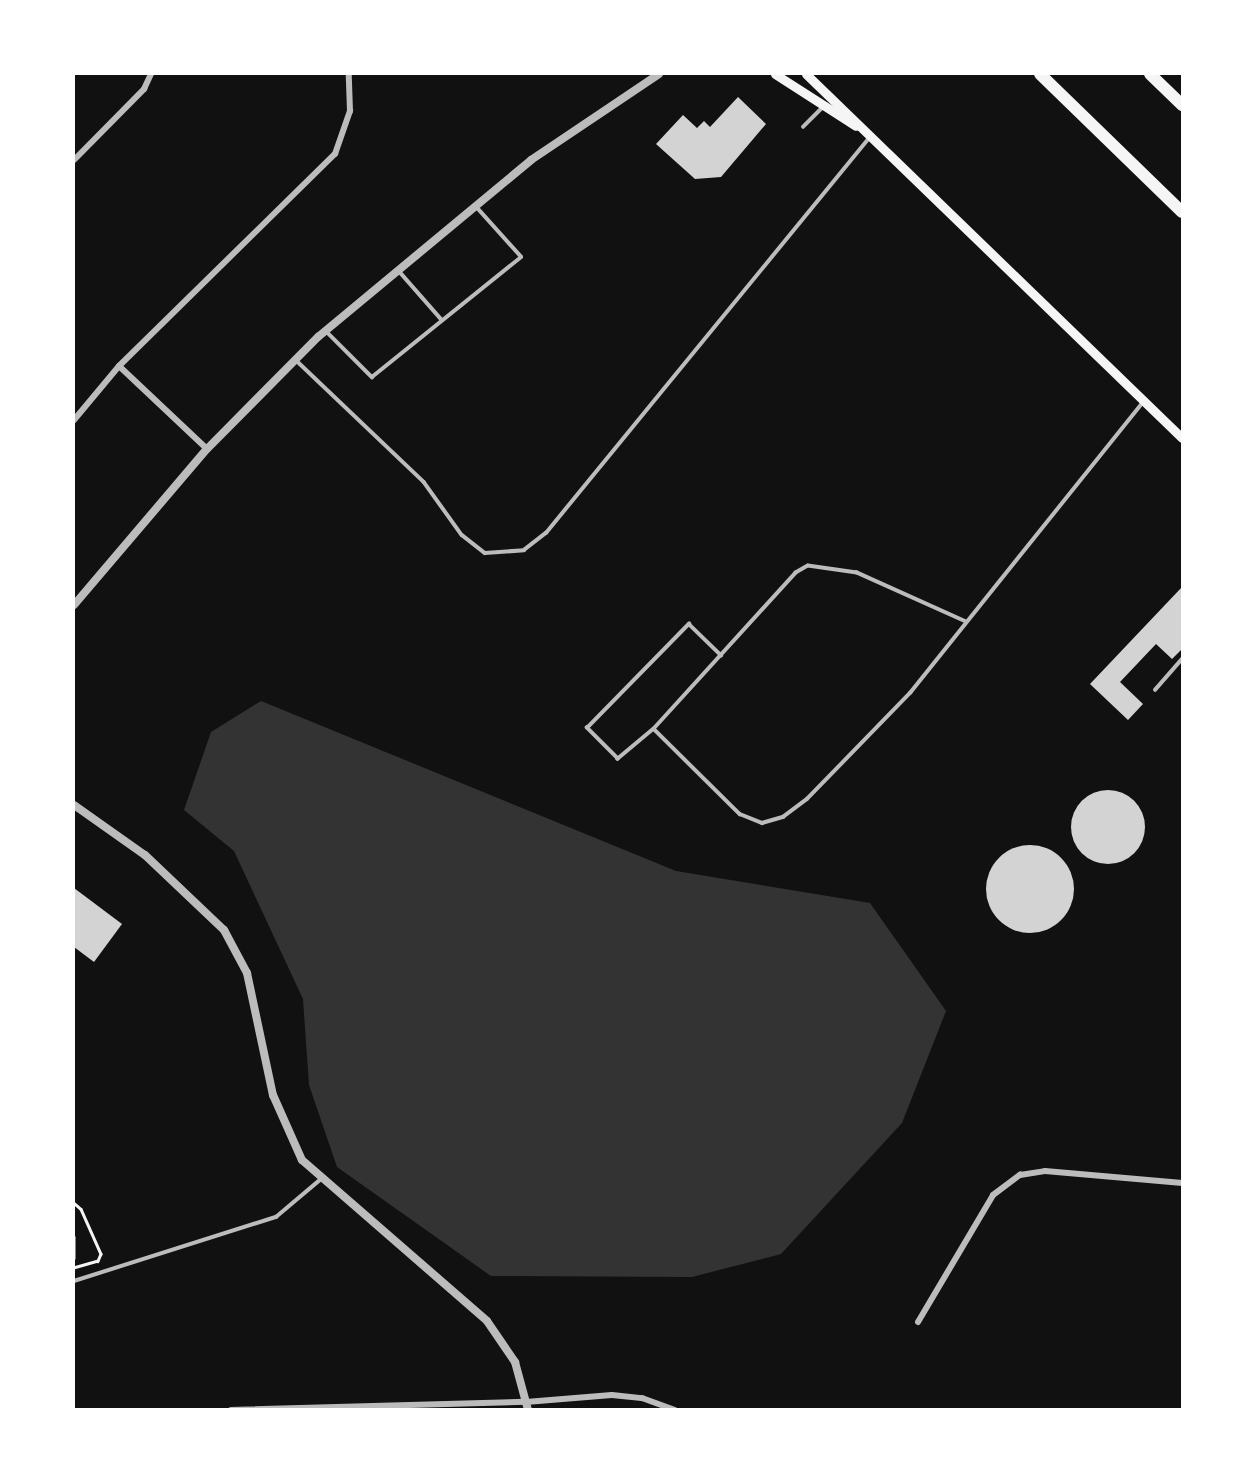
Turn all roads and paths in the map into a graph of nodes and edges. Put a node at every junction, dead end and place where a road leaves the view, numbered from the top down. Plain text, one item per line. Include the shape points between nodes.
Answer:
1 (151, 74) edge
2 (349, 74) edge
3 (659, 74) edge
4 (775, 74) edge
5 (806, 74) edge
6 (1040, 74) edge
7 (1150, 74) edge
8 (1182, 105) edge
9 (823, 107) junction
10 (803, 127) dead end
11 (871, 135) junction
12 (74, 160) edge
13 (475, 205) junction
14 (1182, 212) edge
15 (397, 269) junction
16 (442, 321) junction
17 (326, 330) junction
18 (295, 359) junction
19 (119, 366) junction
20 (1144, 401) junction
21 (74, 420) edge
22 (1182, 438) edge
23 (207, 449) junction
24 (74, 606) edge
25 (967, 622) junction
26 (722, 655) junction
27 (1182, 659) edge
28 (1155, 690) dead end
29 (654, 729) junction
30 (74, 805) edge
31 (320, 1180) junction
32 (1182, 1182) edge
33 (74, 1203) edge
34 (74, 1237) edge
35 (74, 1258) edge
36 (74, 1268) edge
37 (74, 1281) edge
38 (918, 1322) dead end
39 (527, 1406) edge
40 (231, 1409) edge
41 (675, 1409) edge

1 - 12 street via 144,89
2 - 19 street via 350,111 335,154
3 - 13 street via 531,160
4 - 9 main road
5 - 11 main road
6 - 14 highway
7 - 8 highway
9 - 10 lane
9 - 11 main road
11 - 18 lane via 563,512 524,550 485,553 462,535 424,482
11 - 20 main road
13 - 15 street
13 - 16 lane via 521,257
15 - 16 lane
15 - 17 street
16 - 17 lane via 373,377
17 - 18 street
18 - 23 street
19 - 21 street
19 - 23 street
20 - 22 main road
20 - 25 lane
23 - 24 street
25 - 26 lane via 857,573 808,566 796,573
25 - 29 lane via 910,693 807,799 783,817 762,823 740,814
26 - 29 lane
26 - 29 lane via 689,624 587,728 618,759
27 - 28 lane
30 - 31 street via 145,855 224,930 247,973 273,1095 286,1131
31 - 37 lane via 276,1217
31 - 39 street via 487,1321 515,1362
32 - 38 street via 1045,1171 1020,1175 993,1195
33 - 36 path via 101,1254 98,1261
34 - 35 path
39 - 40 street
39 - 41 street via 612,1395 642,1398

